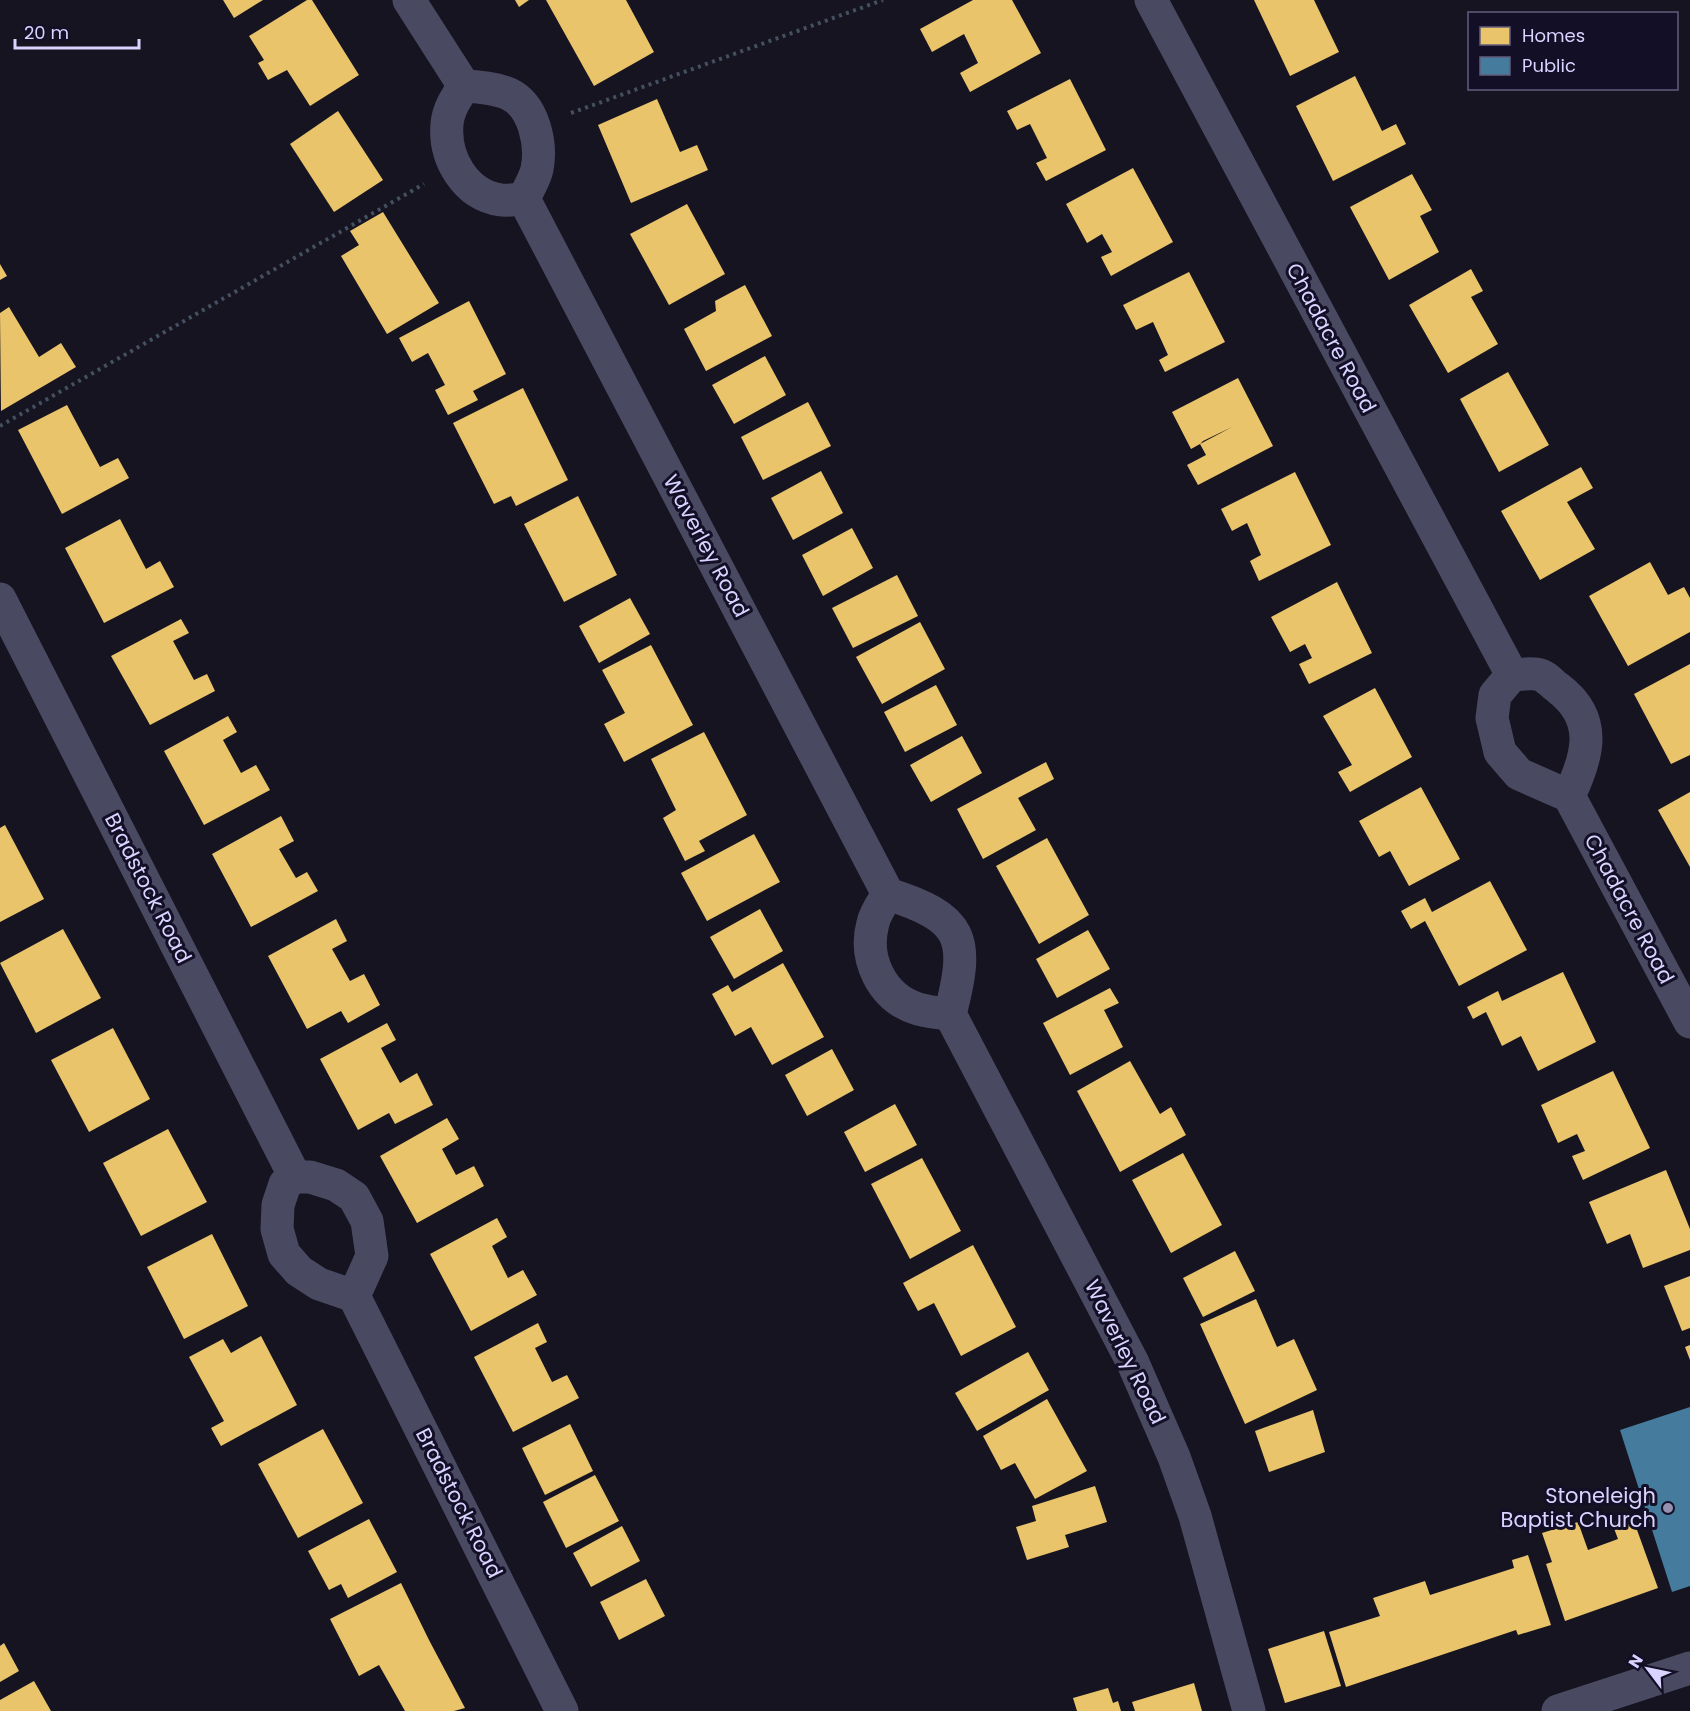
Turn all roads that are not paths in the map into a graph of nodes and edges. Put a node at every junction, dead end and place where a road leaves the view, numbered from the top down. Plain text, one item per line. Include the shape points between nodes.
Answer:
1 (410, 0) edge
2 (1151, 0) edge
3 (464, 86) junction
4 (524, 199) junction
5 (0, 600) edge
6 (1512, 675) junction
7 (1569, 796) junction
8 (888, 894) junction
9 (950, 1014) junction
10 (1690, 1022) edge
11 (295, 1177) junction
12 (354, 1296) junction
13 (1690, 1668) edge
14 (562, 1711) edge
15 (1249, 1711) edge
16 (1558, 1711) edge

1 - 3 street
2 - 6 street, Chadacre Road
3 - 4 street via 511,95 535,125 537,168
3 - 4 street via 452,104 447,123 448,148 455,167 465,182 483,194 501,200
4 - 8 street, Waverley Road
5 - 11 street, Bradstock Road
6 - 7 street via 1495,695 1492,718 1500,752 1519,774
6 - 7 street via 1540,675 1581,710 1587,741 1583,767
7 - 10 street, Chadacre Road
8 - 9 street via 942,916 957,935 958,983
8 - 9 street via 873,922 871,945 877,976 890,994 917,1009
9 - 15 street, Waverley Road via 1133,1363 1174,1457 1196,1516
11 - 12 street via 285,1184 278,1205 278,1230 284,1254 299,1271 319,1284
11 - 12 street via 310,1177 345,1191 354,1197 367,1221 372,1256
12 - 14 street, Bradstock Road
13 - 16 street

